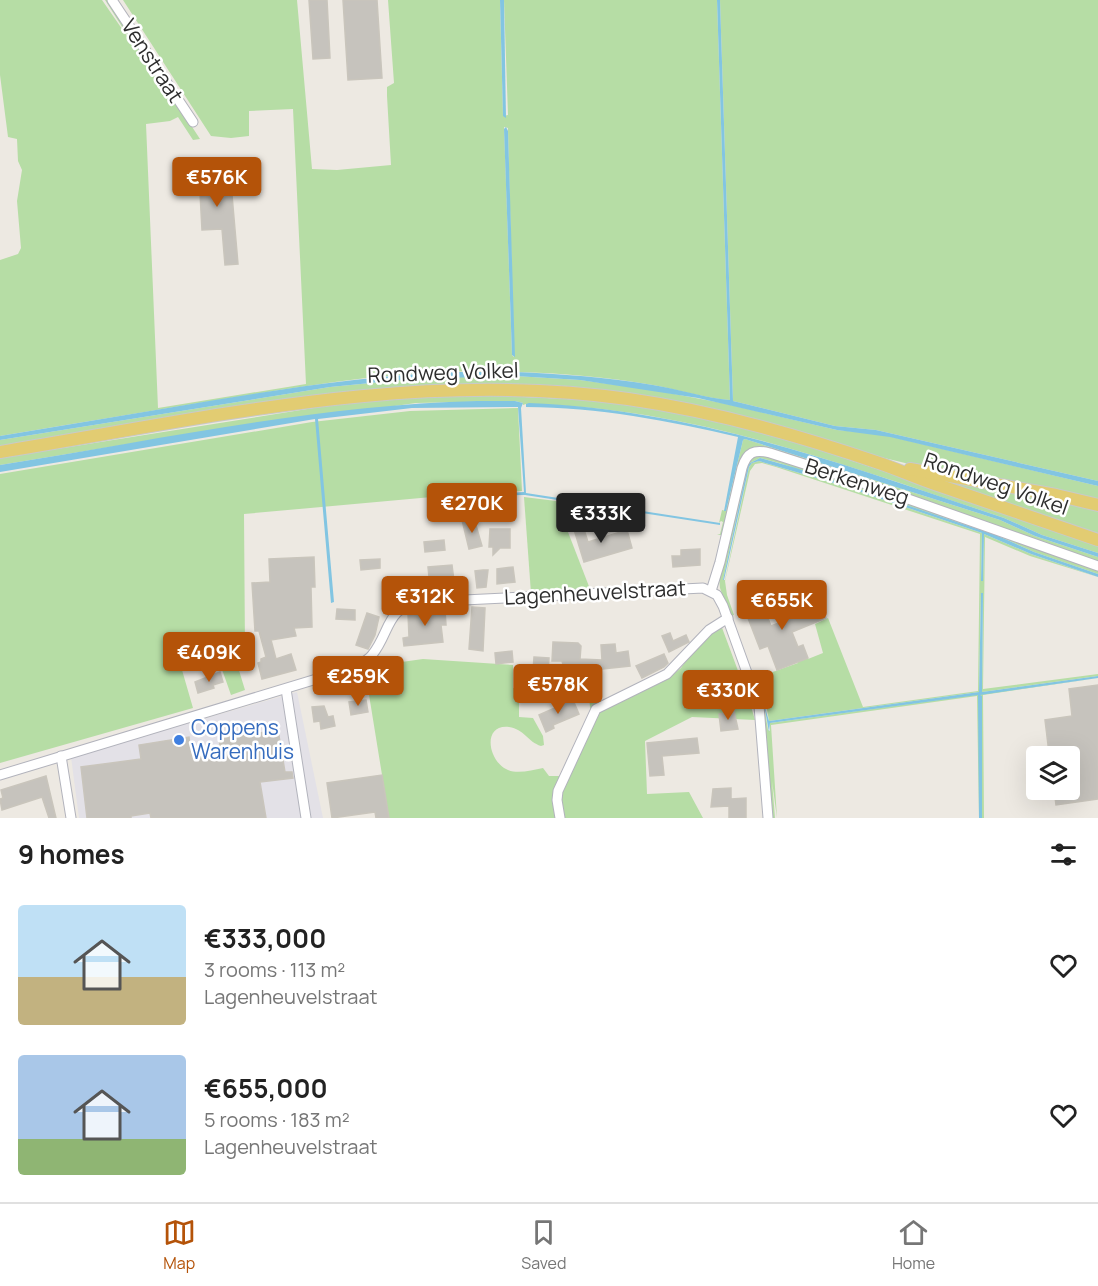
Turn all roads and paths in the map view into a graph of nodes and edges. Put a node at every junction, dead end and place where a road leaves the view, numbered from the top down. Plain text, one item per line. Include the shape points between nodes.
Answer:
1 (112, 0) edge
2 (193, 122) dead end
3 (0, 452) edge
4 (882, 464) junction
5 (1098, 505) edge
6 (1098, 540) edge
7 (1098, 566) edge
8 (711, 591) junction
9 (728, 618) junction
10 (286, 689) junction
11 (62, 756) junction
12 (0, 775) edge
13 (71, 818) edge
14 (306, 818) edge
15 (560, 818) edge
16 (768, 818) edge

1 - 2 street, Venstraat
3 - 4 main road, Rondweg Volkel via 320,400 488,389 655,403 726,418
4 - 5 main road, Rondweg Volkel
4 - 6 main road, Rondweg Volkel
7 - 8 street, Berkenweg via 860,482 758,451 745,458
8 - 9 street, Lagenheuvelstraat
8 - 10 street, Lagenheuvelstraat via 689,588 414,603 394,614 379,645 365,662
9 - 15 street via 709,630 667,674 596,709 558,791
9 - 16 street, Lagenheuvelstraat via 759,706
10 - 11 street, Lagenheuvelstraat
10 - 14 street
11 - 12 street, Lagenheuvelstraat
11 - 13 street

